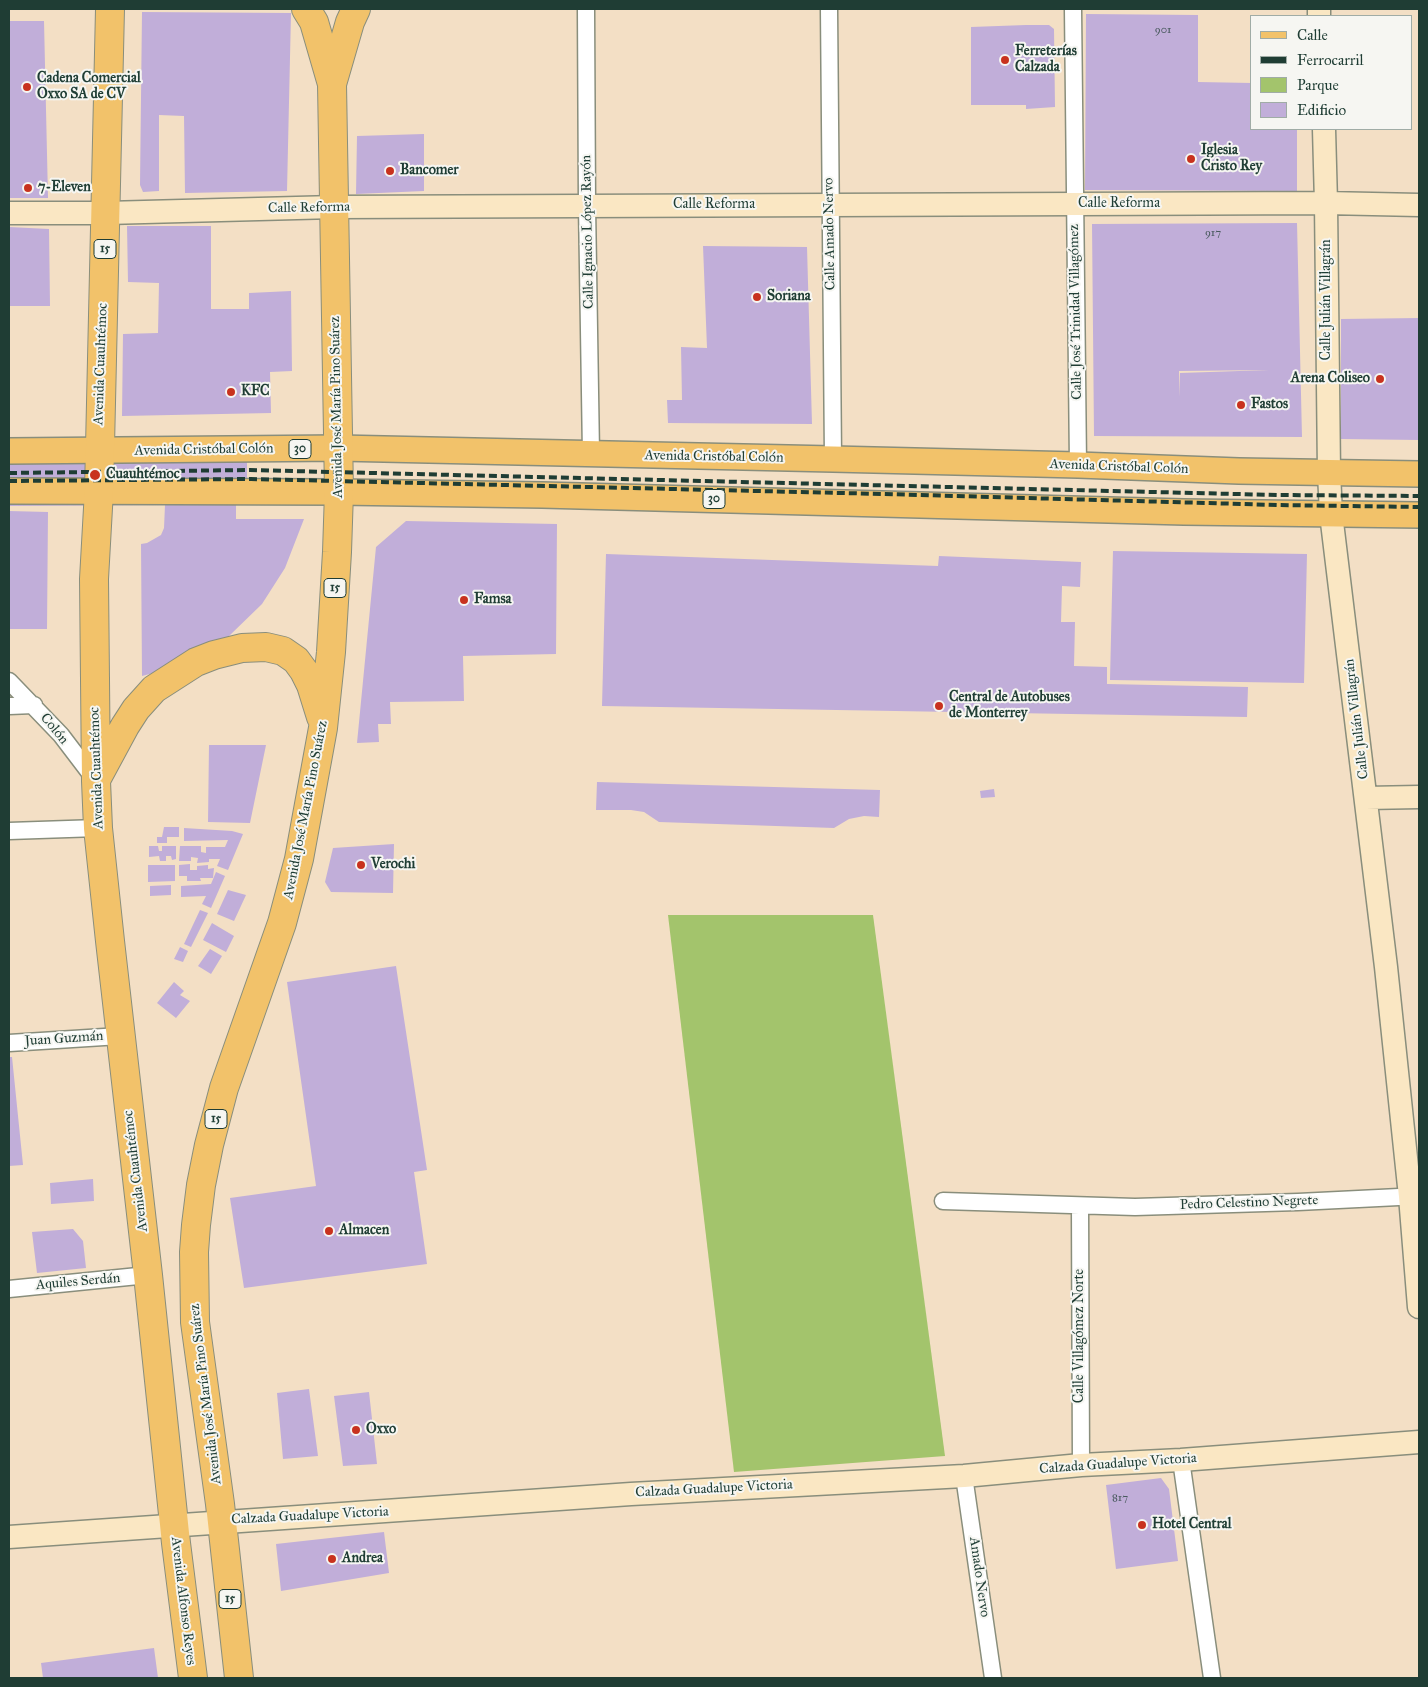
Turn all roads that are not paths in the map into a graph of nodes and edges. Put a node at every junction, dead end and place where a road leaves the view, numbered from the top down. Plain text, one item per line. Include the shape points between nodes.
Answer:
1 (110, 9) edge
2 (306, 9) edge
3 (356, 9) edge
4 (586, 9) edge
5 (829, 9) edge
6 (1073, 9) edge
7 (332, 84) junction
8 (1324, 130) edge
9 (1326, 203) junction
10 (830, 204) junction
11 (1074, 205) junction
12 (1419, 205) edge
13 (587, 206) junction
14 (335, 207) junction
15 (9, 213) edge
16 (106, 213) junction
17 (338, 448) junction
18 (9, 451) edge
19 (99, 451) junction
20 (591, 454) junction
21 (833, 459) junction
22 (1078, 465) junction
23 (1328, 473) junction
24 (1419, 474) edge
25 (99, 490) junction
26 (9, 491) edge
27 (339, 492) junction
28 (1332, 514) junction
29 (1419, 515) edge
30 (9, 681) edge
31 (9, 706) edge
32 (34, 706) junction
33 (324, 728) junction
34 (96, 781) junction
35 (1419, 797) edge
36 (1366, 798) junction
37 (98, 828) junction
38 (9, 831) edge
39 (120, 1036) junction
40 (9, 1043) edge
41 (1415, 1196) edge
42 (944, 1201) dead end
43 (1080, 1206) junction
44 (148, 1275) junction
45 (9, 1289) edge
46 (1419, 1307) edge
47 (1419, 1442) edge
48 (1181, 1460) junction
49 (1081, 1465) junction
50 (964, 1476) junction
51 (221, 1521) junction
52 (174, 1524) junction
53 (9, 1537) edge
54 (193, 1678) edge
55 (239, 1678) edge
56 (994, 1678) edge
57 (1212, 1678) edge

1 - 16 highway, Avenida Cuauhtémoc / 15
2 - 7 highway, Avenida José María Pino Suárez / 15 via 314,22
3 - 7 highway, Avenida José María Pino Suárez / 15
4 - 13 street, Calle Ignacio López Rayón
5 - 10 street, Calle Amado Nervo
6 - 11 street, Calle José Trinidad Villagómez
7 - 14 highway, Avenida José María Pino Suárez / 15
8 - 9 street, Calle Julián Villagrán
9 - 11 street, Calle Reforma
9 - 12 street, Calle Reforma
9 - 23 street, Calle Julián Villagrán
10 - 11 street, Calle Reforma
10 - 13 street, Calle Reforma
10 - 21 street, Calle Amado Nervo
11 - 22 street, Calle José Trinidad Villagómez
13 - 14 street, Calle Reforma
13 - 20 street, Calle Ignacio López Rayón
14 - 16 street, Calle Reforma
14 - 17 highway, Avenida José María Pino Suárez / 15
15 - 16 street, Calle Reforma
16 - 19 highway, Avenida Cuauhtémoc / 15
17 - 19 main road, Avenida Cristóbal Colón / 30
17 - 20 main road, Avenida Cristóbal Colón / 30
17 - 27 highway, Avenida José María Pino Suárez / 15
18 - 19 main road, Avenida Cristóbal Colón / 30
19 - 25 highway, Avenida Cuauhtémoc / 15
20 - 21 main road, Avenida Cristóbal Colón / 30
21 - 22 main road, Avenida Cristóbal Colón / 30
22 - 23 main road, Avenida Cristóbal Colón / 30
23 - 24 main road, Avenida Cristóbal Colón / 30
23 - 28 street, Calle Julián Villagrán
25 - 26 main road, 30
25 - 27 main road, 30
25 - 34 highway, Avenida Cuauhtémoc / 15 via 94,578
27 - 28 main road, 30
27 - 33 highway, Avenida José María Pino Suárez / 15
28 - 29 main road, 30
28 - 36 street, Calle Julián Villagrán
30 - 32 street, Colón
31 - 32 street
32 - 34 street, Colón
33 - 34 highway via 311,686 296,660 284,651 266,647 242,648 196,662 154,689 125,726
33 - 51 highway, Avenida José María Pino Suárez / 15 via 290,895 224,1088 199,1201 194,1252 195,1322
34 - 37 highway, Avenida Cuauhtémoc / 15
35 - 36 street
36 - 41 street, Calle Julián Villagrán
37 - 38 street
37 - 39 highway, Avenida Cuauhtémoc / 15
39 - 40 street, Juan Guzmán
39 - 44 highway, Avenida Cuauhtémoc / 15
41 - 43 street, Pedro Celestino Negrete via 1135,1207
41 - 46 street, Calle Julián Villagrán
42 - 43 street, Pedro Celestino Negrete
43 - 49 street, Calle Villagómez Norte
44 - 45 street, Aquiles Serdán
44 - 52 highway, Avenida Cuauhtémoc / 15
47 - 48 street, Calzada Guadalupe Victoria
48 - 49 street, Calzada Guadalupe Victoria
48 - 57 street
49 - 50 street, Calzada Guadalupe Victoria
50 - 51 street, Calzada Guadalupe Victoria
50 - 56 street, Amado Nervo
51 - 52 street, Calzada Guadalupe Victoria
51 - 55 highway, 15
52 - 53 street, Calzada Guadalupe Victoria
52 - 54 highway, Avenida Alfonso Reyes / 15

